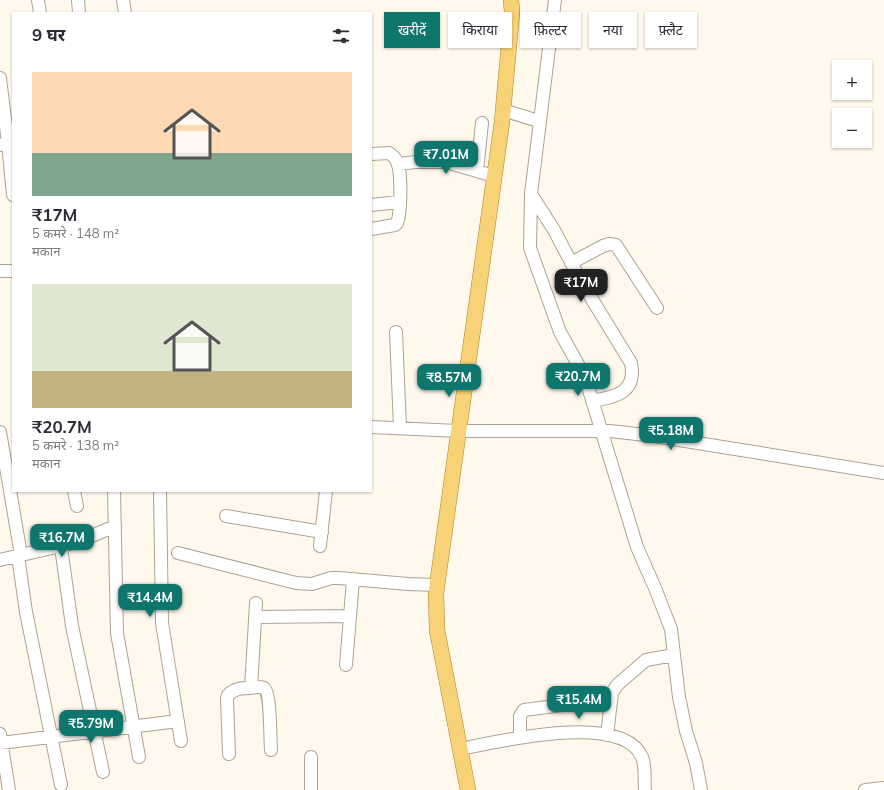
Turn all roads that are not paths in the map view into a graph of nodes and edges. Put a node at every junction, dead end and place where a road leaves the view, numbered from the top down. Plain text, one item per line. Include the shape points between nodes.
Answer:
1 (38, 0) edge
2 (78, 0) edge
3 (123, 0) edge
4 (511, 0) edge
5 (555, 0) edge
6 (40, 12) edge
7 (79, 12) edge
8 (125, 12) edge
9 (0, 78) edge
10 (5, 100) edge
11 (503, 110) junction
12 (535, 120) dead end
13 (482, 123) dead end
14 (7, 144) edge
15 (372, 154) edge
16 (398, 164) junction
17 (477, 171) junction
18 (494, 176) junction
19 (12, 183) edge
20 (0, 189) edge
21 (12, 191) edge
22 (531, 194) junction
23 (399, 202) junction
24 (372, 205) edge
25 (372, 229) edge
26 (571, 263) junction
27 (0, 271) edge
28 (12, 271) edge
29 (657, 308) dead end
30 (396, 332) dead end
31 (592, 401) junction
32 (372, 427) edge
33 (400, 428) junction
34 (458, 431) junction
35 (0, 432) edge
36 (600, 432) junction
37 (7, 466) edge
38 (884, 473) edge
39 (74, 492) edge
40 (114, 492) edge
41 (160, 492) edge
42 (326, 492) edge
43 (77, 506) dead end
44 (226, 516) dead end
45 (115, 526) junction
46 (322, 532) junction
47 (320, 546) dead end
48 (60, 547) junction
49 (178, 553) dead end
50 (19, 556) junction
51 (0, 560) edge
52 (353, 580) junction
53 (437, 585) junction
54 (256, 603) dead end
55 (255, 616) junction
56 (350, 616) junction
57 (674, 655) junction
58 (346, 665) dead end
59 (251, 688) junction
60 (570, 704) dead end
61 (178, 721) junction
62 (133, 727) junction
63 (94, 731) junction
64 (607, 735) junction
65 (52, 737) junction
66 (520, 737) junction
67 (1, 738) edge
68 (182, 741) dead end
69 (460, 749) junction
70 (271, 750) dead end
71 (229, 754) dead end
72 (139, 757) dead end
73 (311, 757) dead end
74 (103, 772) dead end
75 (61, 785) dead end
76 (884, 788) edge
77 (9, 790) edge
78 (311, 790) edge
79 (468, 790) edge
80 (645, 790) edge
81 (701, 790) edge
82 (865, 790) edge

1 - 6 street
2 - 7 street
3 - 8 street
4 - 11 main road
5 - 22 street
9 - 10 street
10 - 14 street
11 - 12 street
11 - 18 main road
13 - 17 street
14 - 19 street
15 - 16 street via 389,153
16 - 17 street via 446,162
16 - 23 street
17 - 18 street
18 - 34 main road
20 - 21 street
22 - 26 street
22 - 31 street via 530,248 560,332 584,377
23 - 24 street
23 - 25 street via 399,220 395,225
26 - 29 street via 603,246 616,245
26 - 31 street via 632,363 632,379 621,394
27 - 28 street
30 - 33 street
31 - 36 street
32 - 33 street
33 - 34 street
34 - 36 street
34 - 53 main road
35 - 37 street
36 - 38 street via 654,436
36 - 57 street via 637,547 671,629
37 - 50 street
39 - 43 street
40 - 45 street
41 - 61 street via 162,623
42 - 46 street
44 - 46 street
45 - 48 street
45 - 62 street via 117,633
46 - 47 street
48 - 50 street
48 - 63 street via 72,626
49 - 52 street via 296,583 312,584 330,578
50 - 51 street
50 - 65 street via 26,612
52 - 53 street
52 - 56 street
53 - 69 main road via 437,630
54 - 55 street
55 - 56 street
55 - 59 street
56 - 58 street
57 - 64 street via 646,660 617,685 612,693
57 - 81 street via 679,697
59 - 70 street via 264,688 268,696
59 - 71 street via 237,689 228,695
60 - 66 street via 524,710 520,716
61 - 62 street
61 - 68 street
62 - 63 street
62 - 72 street
63 - 65 street
63 - 74 street
64 - 66 street via 580,732
64 - 80 street via 630,743 639,751 644,763
65 - 67 street
65 - 75 street
66 - 69 street
67 - 77 street
69 - 79 main road
73 - 78 street
76 - 82 street

